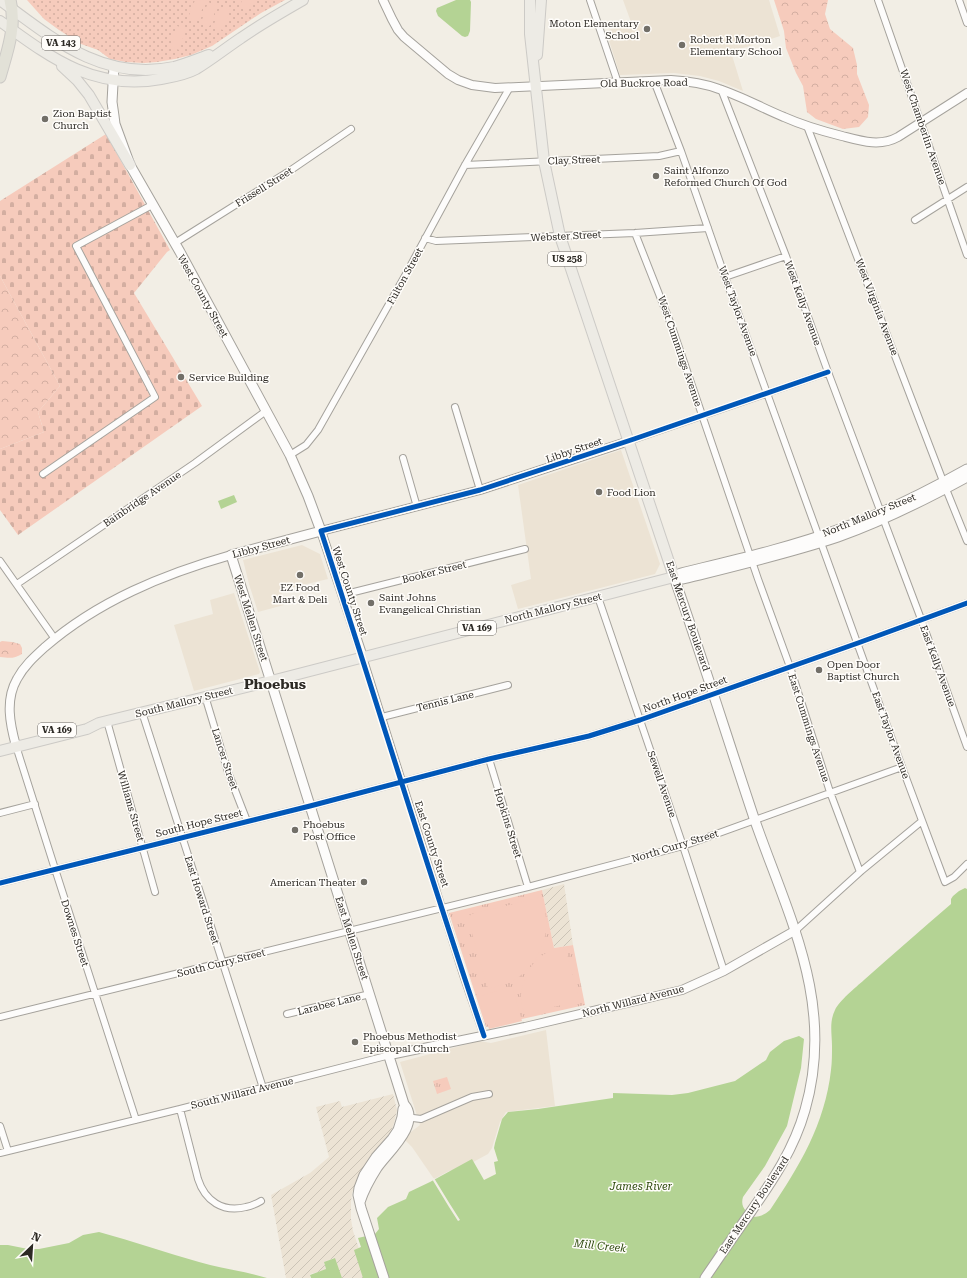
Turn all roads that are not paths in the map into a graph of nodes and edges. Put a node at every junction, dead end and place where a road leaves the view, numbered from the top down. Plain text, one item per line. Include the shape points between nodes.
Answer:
1 (303, 0) edge
2 (383, 0) edge
3 (530, 0) edge
4 (541, 0) edge
5 (590, 0) edge
6 (878, 0) edge
7 (959, 0) edge
8 (5, 3) edge
9 (0, 21) edge
10 (967, 23) edge
11 (12, 30) junction
12 (225, 48) junction
13 (57, 60) junction
14 (114, 66) junction
15 (535, 71) junction
16 (0, 77) edge
17 (113, 80) junction
18 (654, 81) junction
19 (618, 83) junction
20 (536, 86) junction
21 (510, 87) junction
22 (721, 89) junction
23 (967, 93) edge
24 (921, 123) junction
25 (807, 126) junction
26 (351, 129) dead end
27 (681, 151) junction
28 (544, 161) junction
29 (130, 164) junction
30 (465, 165) junction
31 (967, 187) edge
32 (948, 199) junction
33 (152, 205) junction
34 (915, 220) dead end
35 (708, 228) junction
36 (635, 233) junction
37 (560, 236) junction
38 (425, 238) junction
39 (175, 243) junction
40 (967, 255) edge
41 (786, 256) junction
42 (725, 277) junction
43 (828, 372) junction
44 (768, 393) junction
45 (456, 406) dead end
46 (266, 411) junction
47 (703, 416) junction
48 (629, 441) junction
49 (290, 455) junction
50 (403, 458) dead end
51 (967, 469) edge
52 (43, 474) dead end
53 (967, 477) edge
54 (945, 485) junction
55 (480, 490) junction
56 (417, 507) junction
57 (882, 515) junction
58 (321, 531) junction
59 (820, 539) junction
60 (967, 541) edge
61 (525, 549) dead end
62 (231, 555) junction
63 (752, 559) junction
64 (0, 561) edge
65 (3, 571) edge
66 (674, 577) junction
67 (17, 584) junction
68 (342, 595) junction
69 (598, 597) junction
70 (967, 603) edge
71 (921, 619) junction
72 (55, 639) junction
73 (858, 643) junction
74 (363, 657) junction
75 (790, 667) junction
76 (271, 681) junction
77 (508, 685) dead end
78 (714, 693) junction
79 (205, 696) junction
80 (142, 712) junction
81 (382, 717) junction
82 (640, 720) junction
83 (103, 722) junction
84 (16, 743) junction
85 (0, 744) edge
86 (967, 747) edge
87 (0, 751) edge
88 (489, 759) junction
89 (902, 767) junction
90 (402, 782) junction
91 (830, 792) junction
92 (35, 804) junction
93 (310, 806) junction
94 (0, 813) edge
95 (755, 819) junction
96 (247, 821) junction
97 (922, 821) junction
98 (182, 837) junction
99 (682, 846) junction
100 (142, 847) junction
101 (967, 864) edge
102 (55, 869) junction
103 (860, 872) junction
104 (0, 883) edge
105 (528, 887) junction
106 (155, 892) dead end
107 (442, 908) junction
108 (796, 930) junction
109 (350, 931) junction
110 (222, 962) junction
111 (724, 971) junction
112 (95, 994) junction
113 (370, 994) junction
114 (287, 1014) dead end
115 (0, 1017) edge
116 (484, 1036) junction
117 (390, 1055) junction
118 (263, 1088) junction
119 (489, 1094) dead end
120 (180, 1109) junction
121 (405, 1117) junction
122 (136, 1120) junction
123 (0, 1126) edge
124 (8, 1151) junction
125 (0, 1153) edge
126 (261, 1202) dead end
127 (384, 1278) edge
128 (705, 1278) edge

1 - 12 main road
2 - 21 street, Old Buckroe Road via 392,19 408,41 448,74 476,86
3 - 15 main road, East Mercury Boulevard / US 258 via 530,34
4 - 15 main road, East Mercury Boulevard / US 258
5 - 19 street
6 - 24 street, West Chamberlin Avenue
7 - 10 street
8 - 11 highway
8 - 14 main road, VA 143 via 74,52
9 - 11 main road, VA 143
11 - 13 main road, VA 143
11 - 16 highway
12 - 14 main road via 172,67 141,69
12 - 17 main road via 185,74 149,81
13 - 17 main road via 83,72
13 - 29 main road, VA 143 via 89,95
14 - 17 main road, West County Street / VA 143
15 - 20 main road, East Mercury Boulevard / US 258
17 - 29 main road, West County Street / VA 143 via 115,124
18 - 19 street, Old Buckroe Road
18 - 22 street, Old Buckroe Road via 689,81
18 - 27 street, West Taylor Avenue
19 - 20 street, Old Buckroe Road
20 - 21 street, Old Buckroe Road
20 - 28 main road, East Mercury Boulevard / US 258
21 - 30 street, Fulton Street
22 - 25 street, Old Buckroe Road
22 - 41 street, West Kelly Avenue
23 - 24 street, Old Buckroe Road
24 - 25 street, Old Buckroe Road via 893,140 877,143 859,141
24 - 32 street, West Chamberlin Avenue
25 - 54 street, West Virginia Avenue
26 - 39 street, Frissell Street via 290,171
27 - 28 street, Clay Street via 659,156
27 - 35 street, West Taylor Avenue
28 - 30 street, Clay Street
28 - 37 main road, East Mercury Boulevard / US 258
29 - 33 main road, West County Street / VA 143
30 - 38 street, Fulton Street
31 - 32 street
32 - 34 street
32 - 40 street, West Chamberlin Avenue
33 - 39 main road, West County Street / VA 143
33 - 52 street via 76,246 155,397
35 - 36 street, Webster Street
35 - 42 street, West Taylor Avenue
36 - 37 street, Webster Street
36 - 47 street, West Cummings Avenue
37 - 38 street, Webster Street via 436,241
37 - 48 main road, East Mercury Boulevard / US 258
38 - 49 street, Fulton Street via 314,436 306,445
39 - 46 main road, West County Street / VA 143
41 - 42 street
41 - 43 street, West Kelly Avenue
42 - 44 street, West Taylor Avenue
43 - 44 street, Libby Street
43 - 57 street, West Kelly Avenue
44 - 47 street, Libby Street
44 - 59 street, West Taylor Avenue
45 - 55 street
46 - 49 main road, West County Street / VA 143
46 - 67 street, Bainbridge Avenue via 195,463
47 - 48 street, Libby Street
47 - 63 street, West Cummings Avenue
48 - 55 street, Libby Street
48 - 66 main road, East Mercury Boulevard / US 258
49 - 58 main road, West County Street / VA 143
50 - 56 street
51 - 54 main road, North Mallory Street / VA 169
53 - 54 main road, North Mallory Street / VA 169
54 - 57 main road, North Mallory Street / VA 169 via 919,502
54 - 60 street, West Virginia Avenue
55 - 56 street, Libby Street
56 - 58 street, Libby Street
57 - 59 main road, North Mallory Street / VA 169
57 - 71 street, East Kelly Avenue
58 - 62 main road, Libby Street
58 - 68 street, West County Street
59 - 63 main road, North Mallory Street / VA 169
59 - 73 street, East Taylor Avenue
61 - 68 street, Booker Street
62 - 72 street, Libby Street via 189,567 151,582 118,598
62 - 76 main road, West Mellen Street
63 - 66 main road, North Mallory Street / VA 169 via 683,579
63 - 75 street, East Cummings Avenue
64 - 65 street
65 - 67 street
66 - 69 main road, North Mallory Street / VA 169
66 - 78 main road, East Mercury Boulevard / US 258
67 - 72 street
68 - 74 street, West County Street
69 - 74 main road, North Mallory Street / VA 169
69 - 82 street, Sewell Avenue
70 - 71 street, North Hope Street
71 - 73 street, North Hope Street
71 - 86 street, East Kelly Avenue
72 - 84 street, Libby Street via 28,662 16,679 9,707
73 - 75 street, North Hope Street
73 - 89 street, East Taylor Avenue
74 - 76 main road, South Mallory Street / VA 169
74 - 81 street, East County Street
75 - 78 street, North Hope Street
75 - 91 street, East Cummings Avenue
76 - 79 main road, South Mallory Street / VA 169
76 - 93 main road, East Mellen Street
77 - 81 street, Tennis Lane
78 - 82 street, North Hope Street
78 - 95 main road, East Mercury Boulevard / US 258
79 - 80 main road, South Mallory Street / VA 169
79 - 96 street, Lancer Street via 228,772
80 - 83 main road, South Mallory Street / VA 169
80 - 98 street, East Howard Street
81 - 90 street, East County Street
82 - 88 street, North Hope Street via 589,736
82 - 99 street, Sewell Avenue
83 - 84 main road, South Mallory Street / VA 169 via 87,729
83 - 100 street, Williams Street
84 - 85 main road, South Mallory Street / VA 169
84 - 87 main road, South Mallory Street / VA 169
84 - 92 street, Downes Street
88 - 90 street, North Hope Street
88 - 105 street, Hopkins Street
89 - 91 street, North Curry Street
89 - 97 street, East Taylor Avenue
90 - 93 street, South Hope Street
90 - 107 street, East County Street
91 - 95 street, North Curry Street
91 - 103 street, East Cummings Avenue
92 - 94 street
92 - 102 street, Downes Street
93 - 96 street, South Hope Street
93 - 109 main road, East Mellen Street
95 - 99 street, North Curry Street
95 - 108 main road, East Mercury Boulevard / US 258
96 - 98 street, South Hope Street
97 - 101 street, East Taylor Avenue via 946,882
97 - 103 street, North Willard Avenue
98 - 100 street, South Hope Street
98 - 110 street, East Howard Street
99 - 105 street, North Curry Street
99 - 111 street, Sewell Avenue
100 - 102 street, South Hope Street
100 - 106 street, Williams Street
102 - 104 street, South Hope Street
102 - 112 street, Downes Street
103 - 108 street, North Willard Avenue
105 - 107 street, North Curry Street
107 - 109 street, South Curry Street
107 - 116 street, East County Street
108 - 111 street, North Willard Avenue
108 - 128 main road, East Mercury Boulevard / US 258 via 810,982 815,1016 811,1089 794,1141 778,1173
109 - 110 street, South Curry Street
109 - 113 main road, East Mellen Street
110 - 112 street, South Curry Street
110 - 118 street, East Howard Street
111 - 116 street, North Willard Avenue via 682,990
112 - 115 street, South Curry Street
112 - 122 street, Downes Street
113 - 114 street, Larabee Lane
113 - 117 main road, East Mellen Street
116 - 117 street, South Willard Avenue
117 - 118 street, South Willard Avenue
117 - 121 main road, East Mellen Street via 407,1107
118 - 120 street, South Willard Avenue
119 - 121 street via 472,1097 424,1118
120 - 122 street, South Willard Avenue
120 - 126 street via 198,1179 205,1194 215,1203 228,1208 242,1208
121 - 127 main road via 364,1176 358,1195
122 - 124 street, South Willard Avenue
123 - 124 street
124 - 125 street, South Willard Avenue

